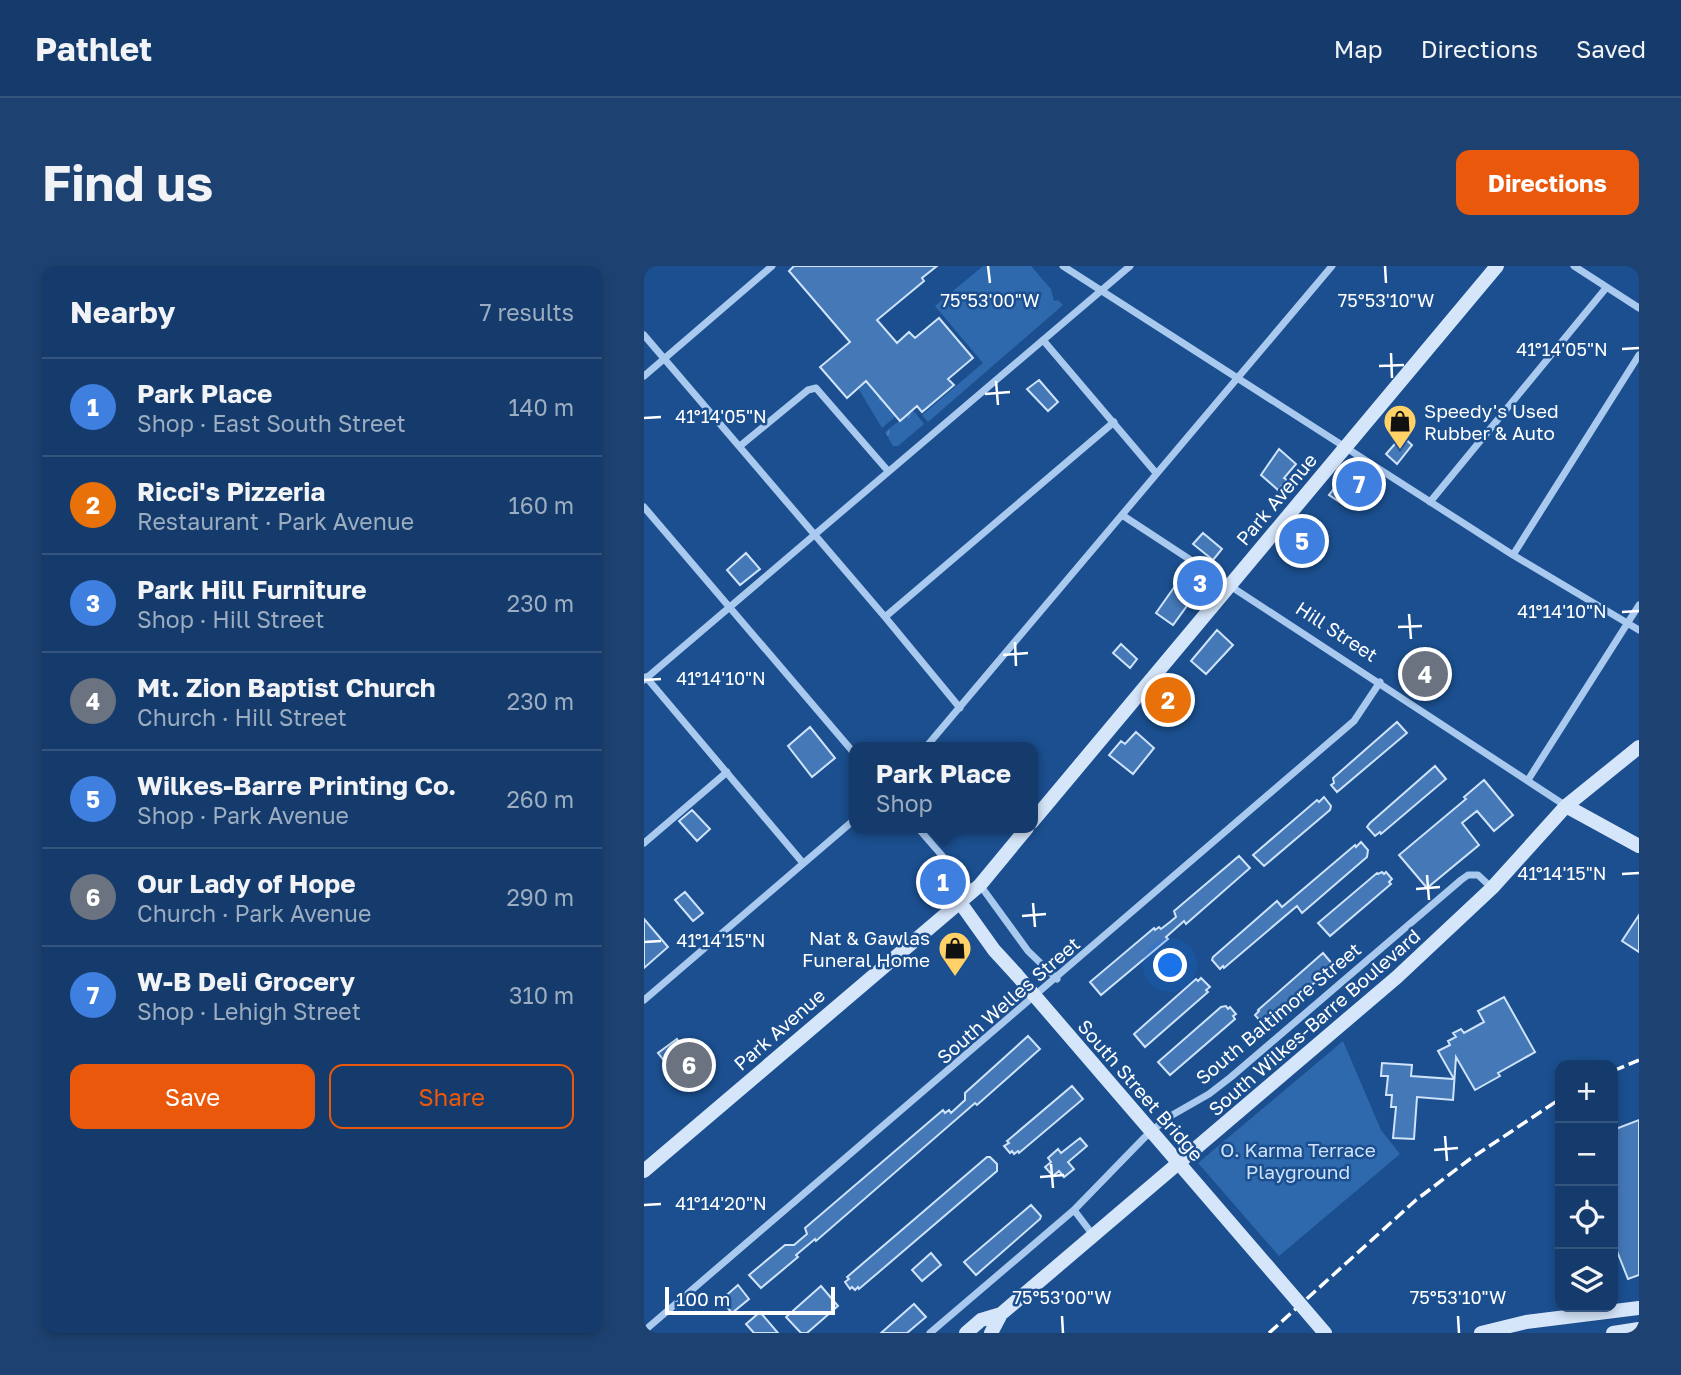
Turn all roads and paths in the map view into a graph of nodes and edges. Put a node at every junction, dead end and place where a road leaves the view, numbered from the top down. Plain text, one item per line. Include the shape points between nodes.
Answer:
1 (772, 266) edge
2 (1063, 266) edge
3 (1130, 266) edge
4 (1332, 266) edge
5 (1497, 266) edge
6 (1574, 266) edge
7 (1606, 288) junction
8 (1101, 290) junction
9 (1639, 308) edge
10 (644, 335) edge
11 (1043, 340) junction
12 (1639, 355) edge
13 (664, 358) junction
14 (644, 376) edge
15 (1236, 379) junction
16 (1114, 422) junction
17 (740, 446) junction
18 (1345, 447) junction
19 (888, 471) junction
20 (1156, 473) junction
21 (1430, 502) junction
22 (644, 507) edge
23 (1122, 515) junction
24 (814, 534) junction
25 (1513, 555) junction
26 (1230, 585) junction
27 (1639, 605) edge
28 (731, 608) junction
29 (885, 617) junction
30 (1628, 623) junction
31 (1639, 630) edge
32 (645, 678) edge
33 (1380, 682) junction
34 (960, 708) junction
35 (930, 742) edge
36 (849, 746) edge
37 (1639, 747) edge
38 (727, 772) junction
39 (1528, 780) junction
40 (1566, 806) junction
41 (1038, 815) edge
42 (849, 824) edge
43 (923, 833) edge
44 (1023, 833) edge
45 (644, 843) edge
46 (1639, 846) edge
47 (803, 863) junction
48 (976, 887) junction
49 (1492, 888) junction
50 (959, 901) junction
51 (1056, 979) junction
52 (644, 1000) edge
53 (644, 1171) edge
54 (1074, 1210) junction
55 (1094, 1236) junction
56 (1639, 1308) edge
57 (1001, 1314) junction
58 (1639, 1329) edge
59 (644, 1331) edge
60 (930, 1333) edge
61 (966, 1333) edge
62 (991, 1333) edge
63 (1325, 1333) edge
64 (1482, 1333) edge
65 (1613, 1333) edge

1 - 13 street
2 - 8 street
3 - 8 street
4 - 15 street
5 - 18 main road, Park Avenue
6 - 7 street
7 - 9 street
7 - 21 street
8 - 11 street
8 - 15 street
10 - 13 street
11 - 16 street
11 - 19 street
12 - 25 street
13 - 14 street
13 - 17 street
15 - 18 street
15 - 20 street
16 - 20 street
16 - 29 street
17 - 19 street via 816,388
17 - 24 street
18 - 21 street
18 - 26 main road, Park Avenue
19 - 24 street
20 - 23 street
21 - 25 street
22 - 28 street
23 - 26 street, Hill Street
23 - 34 street
24 - 28 street
24 - 29 street
25 - 30 street
26 - 33 street, Hill Street
26 - 41 main road, Park Avenue
27 - 30 street
28 - 32 street
28 - 36 street
29 - 34 street
30 - 31 street
30 - 39 street
32 - 38 street
33 - 39 street, Hill Street
33 - 51 street, South Welles Street via 1354,721
34 - 35 street
37 - 40 main road, South Wilkes-Barre Boulevard
38 - 45 street
38 - 47 street
39 - 40 street, Hill Street
40 - 46 main road, Hill Street
40 - 49 main road, South Wilkes-Barre Boulevard
42 - 47 street
43 - 48 street
44 - 48 main road, Park Avenue
47 - 52 street
48 - 50 main road, Park Avenue
48 - 51 street
49 - 54 street, South Baltimore Street via 1478,874 1461,880 1231,1077 1143,1138
49 - 55 main road, South Wilkes-Barre Boulevard via 1397,978
50 - 53 main road, Park Avenue
50 - 63 main road, South Street Bridge, bridge via 994,950
51 - 59 street, South Welles Street
54 - 55 street
54 - 60 street, South Baltimore Street
55 - 57 main road, South Wilkes-Barre Boulevard
56 - 64 main road via 1526,1322
57 - 61 main road, South Wilkes-Barre Boulevard via 981,1320
57 - 62 main road, South Wilkes-Barre Boulevard
58 - 65 main road

